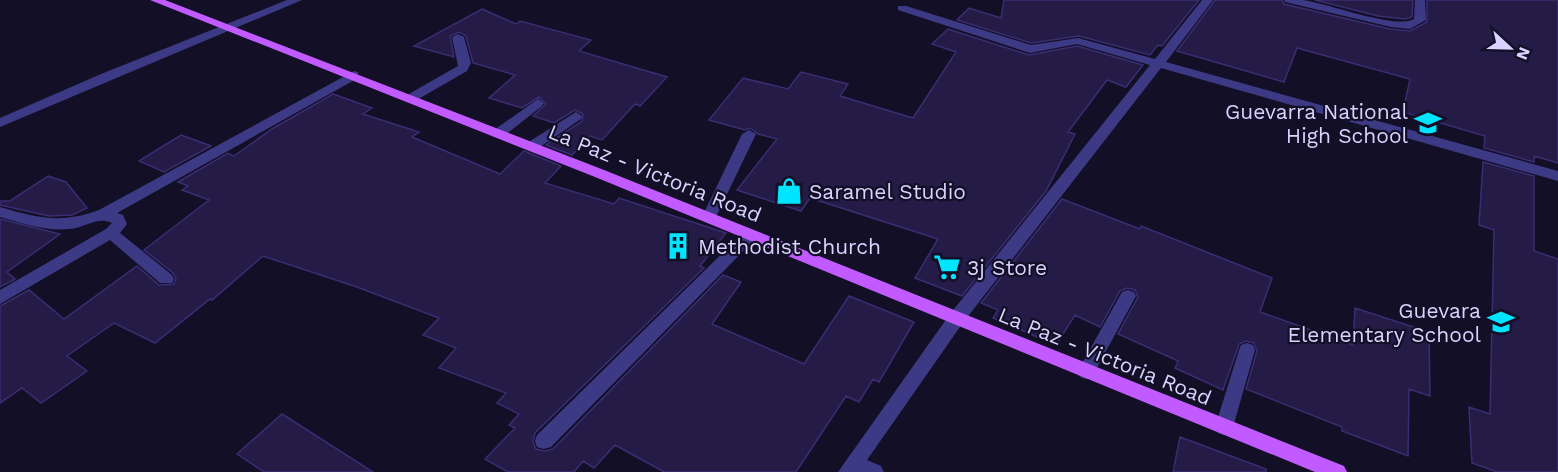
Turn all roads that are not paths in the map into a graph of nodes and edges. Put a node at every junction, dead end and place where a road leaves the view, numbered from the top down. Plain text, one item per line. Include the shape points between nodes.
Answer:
1 (155, 0) edge
2 (297, 0) edge
3 (1208, 0) edge
4 (1289, 0) edge
5 (1420, 0) edge
6 (902, 8) dead end
7 (228, 28) junction
8 (458, 37) dead end
9 (1156, 64) junction
10 (354, 75) junction
11 (411, 98) junction
12 (538, 103) dead end
13 (576, 116) dead end
14 (0, 123) edge
15 (499, 133) junction
16 (748, 134) dead end
17 (532, 146) junction
18 (1558, 176) edge
19 (0, 212) edge
20 (104, 214) junction
21 (709, 217) junction
22 (111, 233) junction
23 (751, 234) junction
24 (166, 279) dead end
25 (1128, 296) dead end
26 (0, 298) edge
27 (956, 319) junction
28 (1247, 350) dead end
29 (1086, 372) junction
30 (1224, 427) junction
31 (544, 441) dead end
32 (851, 468) edge
33 (874, 472) edge
34 (1337, 472) edge

1 - 7 main road, La Paz - Victoria Road
2 - 7 street
3 - 9 street
4 - 5 street via 1410,26 1420,20
6 - 9 street via 1030,49 1078,41
7 - 10 main road, La Paz - Victoria Road
7 - 14 street
8 - 11 street via 463,68
9 - 18 street
9 - 27 street
10 - 11 main road, La Paz - Victoria Road
10 - 20 street
11 - 15 main road, La Paz - Victoria Road
12 - 15 street
13 - 17 street
15 - 17 main road, La Paz - Victoria Road
16 - 21 street
17 - 21 main road, La Paz - Victoria Road
19 - 20 street via 49,225 83,222
20 - 22 street via 118,219 120,224
21 - 23 main road, La Paz - Victoria Road
22 - 24 street
22 - 26 street
23 - 27 main road, La Paz - Victoria Road
23 - 31 street
25 - 29 street
27 - 29 main road, La Paz - Victoria Road
27 - 32 street
28 - 30 street
29 - 30 main road, La Paz - Victoria Road
30 - 34 main road, La Paz - Victoria Road
32 - 33 street

